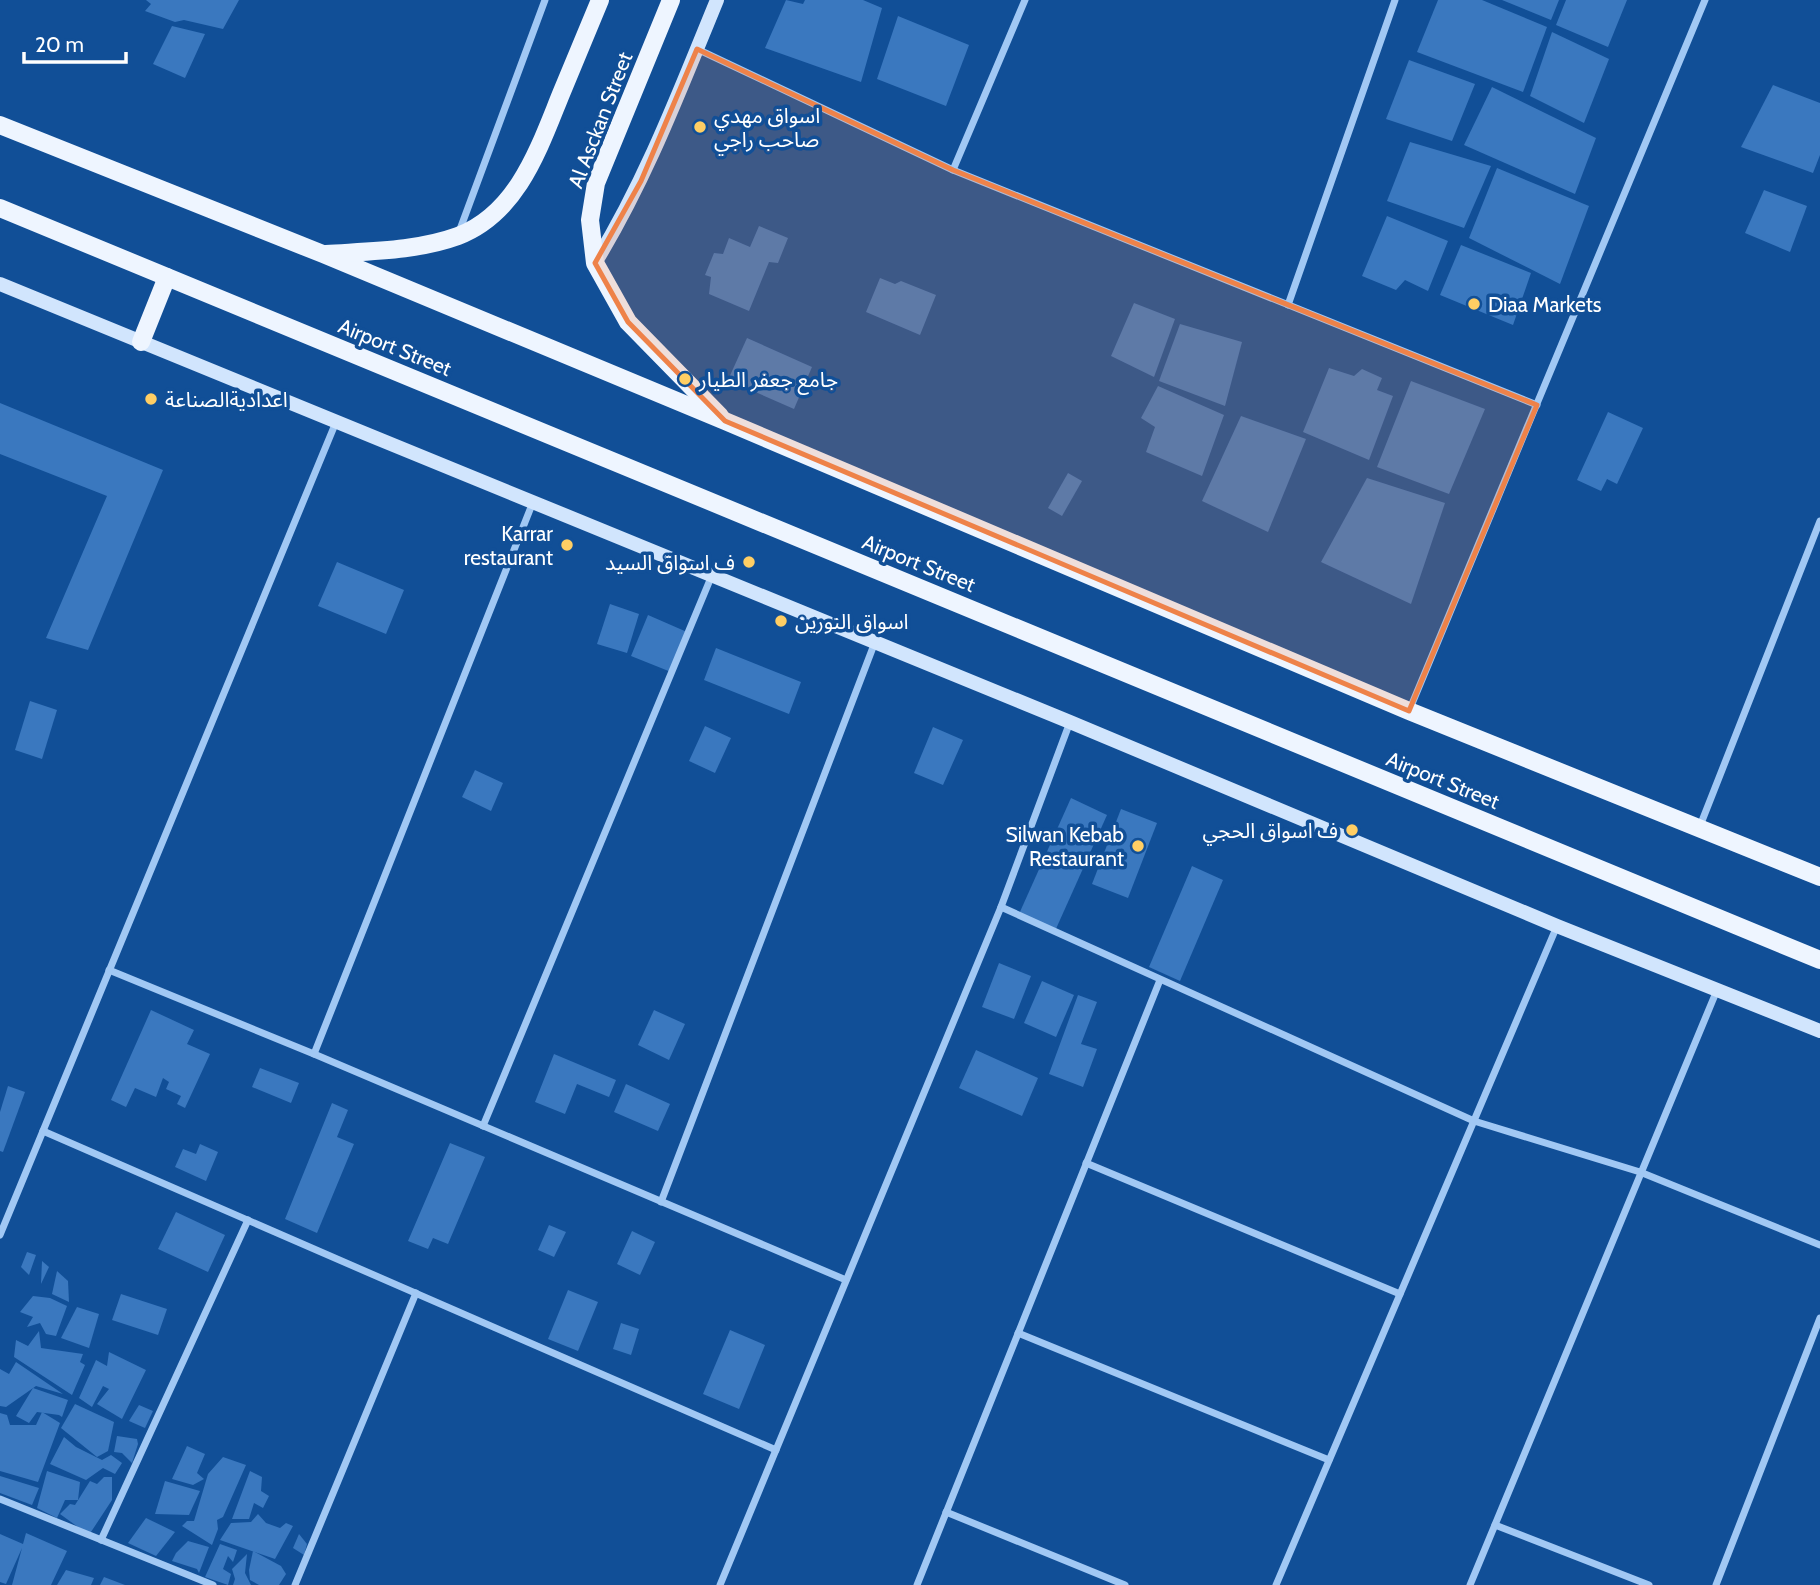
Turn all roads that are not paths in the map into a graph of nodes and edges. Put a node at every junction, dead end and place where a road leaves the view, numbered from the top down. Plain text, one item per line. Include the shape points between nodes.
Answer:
1 (545, 0) edge
2 (600, 0) edge
3 (717, 0) edge
4 (1025, 0) edge
5 (1395, 0) edge
6 (1705, 0) edge
7 (666, 4) edge
8 (697, 49) junction
9 (0, 125) edge
10 (953, 170) junction
11 (0, 208) edge
12 (458, 236) junction
13 (323, 254) junction
14 (595, 263) junction
15 (167, 277) junction
16 (0, 284) edge
17 (1288, 305) junction
18 (141, 342) junction
19 (1537, 405) junction
20 (337, 421) junction
21 (725, 421) junction
22 (533, 502) junction
23 (1820, 521) edge
24 (712, 575) junction
25 (875, 642) junction
26 (1409, 711) junction
27 (1070, 722) junction
28 (1699, 828) junction
29 (1820, 877) edge
30 (1001, 908) junction
31 (1558, 926) junction
32 (1820, 960) edge
33 (109, 970) junction
34 (1160, 980) junction
35 (1717, 990) junction
36 (1820, 1031) edge
37 (314, 1054) junction
38 (1474, 1121) junction
39 (484, 1126) junction
40 (43, 1131) junction
41 (1086, 1163) junction
42 (1640, 1172) junction
43 (661, 1202) junction
44 (248, 1220) junction
45 (0, 1235) edge
46 (1820, 1245) edge
47 (846, 1280) junction
48 (416, 1293) junction
49 (1400, 1294) junction
50 (1820, 1318) edge
51 (1018, 1333) junction
52 (776, 1450) junction
53 (1329, 1460) junction
54 (0, 1499) edge
55 (946, 1512) junction
56 (1495, 1525) junction
57 (101, 1540) junction
58 (213, 1585) edge
59 (295, 1585) edge
60 (720, 1585) edge
61 (917, 1585) edge
62 (1125, 1585) edge
63 (1276, 1585) edge
64 (1471, 1585) edge
65 (1649, 1585) edge
66 (1716, 1585) edge

1 - 12 street
2 - 12 main road, Al Asckan Street via 534,160 510,198 486,221
3 - 8 street
4 - 10 street
5 - 17 street
6 - 19 street
7 - 14 main road, Al Asckan Street via 596,183 590,220
8 - 10 street
8 - 14 street via 641,181
9 - 13 main road
10 - 17 street
11 - 15 main road, Airport Street
12 - 13 main road, Al Asckan Street via 408,248
13 - 21 main road
14 - 21 main road, Al Asckan Street via 628,322
15 - 18 main road
15 - 32 main road, Airport Street
16 - 18 street
17 - 19 street
18 - 20 street
19 - 26 street
20 - 22 street
20 - 33 street
21 - 26 main road
22 - 24 street
22 - 37 street
23 - 28 street
24 - 25 street
24 - 39 street
25 - 27 street
25 - 43 street
26 - 28 main road
27 - 30 street
27 - 31 street
28 - 29 main road
30 - 34 street
30 - 47 street
31 - 35 street
31 - 38 street
33 - 37 street
33 - 40 street
34 - 38 street
34 - 41 street
35 - 36 street
35 - 42 street
37 - 39 street
38 - 42 street
38 - 49 street
39 - 43 street
40 - 44 street
40 - 45 street
41 - 49 street
41 - 51 street
42 - 46 street
42 - 56 street
43 - 47 street
44 - 48 street
44 - 57 street
47 - 52 street
48 - 52 street
48 - 59 street
49 - 53 street
50 - 66 street
51 - 53 street
51 - 55 street
52 - 60 street
53 - 63 street
54 - 57 street
55 - 61 street
55 - 62 street
56 - 64 street
56 - 65 street
57 - 58 street

